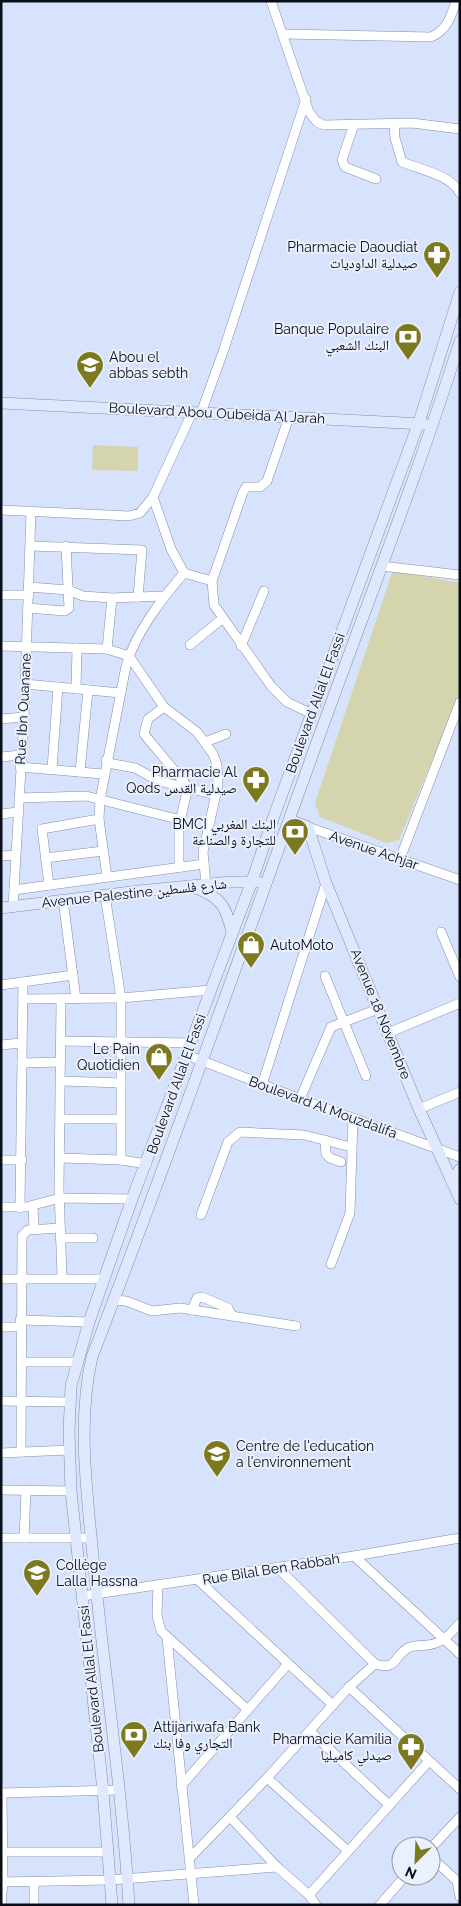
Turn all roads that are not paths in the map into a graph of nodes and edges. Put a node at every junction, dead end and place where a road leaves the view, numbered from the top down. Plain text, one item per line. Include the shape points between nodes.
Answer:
1 (271, 1) edge
2 (456, 1) edge
3 (284, 34) junction
4 (306, 99) junction
5 (394, 123) junction
6 (354, 124) junction
7 (460, 129) edge
8 (376, 179) dead end
9 (460, 193) edge
10 (460, 292) edge
11 (460, 340) edge
12 (1, 403) edge
13 (196, 413) junction
14 (289, 417) junction
15 (419, 422) junction
16 (433, 427) junction
17 (154, 497) junction
18 (1, 510) edge
19 (31, 512) junction
20 (31, 546) junction
21 (66, 546) junction
22 (381, 566) junction
23 (184, 573) junction
24 (460, 575) edge
25 (212, 581) junction
26 (68, 590) junction
27 (29, 591) junction
28 (264, 591) dead end
29 (1, 595) edge
30 (164, 596) junction
31 (138, 597) junction
32 (112, 598) junction
33 (28, 608) junction
34 (223, 618) junction
35 (190, 645) dead end
36 (1, 646) edge
37 (241, 646) junction
38 (27, 648) junction
39 (77, 648) junction
40 (107, 650) junction
41 (129, 656) junction
42 (25, 684) junction
43 (58, 687) junction
44 (76, 688) junction
45 (88, 690) junction
46 (121, 693) junction
47 (460, 702) edge
48 (164, 707) junction
49 (312, 714) junction
50 (24, 717) junction
51 (1, 719) edge
52 (226, 734) dead end
53 (205, 742) junction
54 (21, 755) junction
55 (1, 757) edge
56 (106, 760) junction
57 (20, 767) junction
58 (52, 769) junction
59 (80, 772) junction
60 (103, 774) junction
61 (188, 788) junction
62 (216, 795) junction
63 (19, 798) junction
64 (100, 800) junction
65 (18, 812) junction
66 (1, 814) edge
67 (99, 819) junction
68 (181, 820) junction
69 (289, 820) junction
70 (308, 827) junction
71 (103, 850) junction
72 (16, 855) junction
73 (1, 856) edge
74 (46, 858) junction
75 (400, 859) junction
76 (204, 864) junction
77 (181, 867) junction
78 (107, 877) junction
79 (460, 880) edge
80 (252, 882) junction
81 (326, 883) junction
82 (268, 884) junction
83 (49, 885) junction
84 (206, 885) junction
85 (192, 887) junction
86 (14, 890) junction
87 (105, 895) junction
88 (64, 900) junction
89 (7, 907) edge
90 (441, 932) dead end
91 (232, 933) junction
92 (73, 975) junction
93 (325, 976) dead end
94 (460, 977) edge
95 (23, 982) junction
96 (1, 985) edge
97 (211, 990) junction
98 (121, 998) junction
99 (23, 999) junction
100 (61, 999) junction
101 (76, 999) junction
102 (460, 1003) edge
103 (378, 1009) junction
104 (344, 1022) junction
105 (388, 1033) junction
106 (61, 1040) junction
107 (122, 1040) junction
108 (21, 1043) junction
109 (1, 1045) edge
110 (189, 1049) junction
111 (201, 1061) junction
112 (61, 1062) junction
113 (22, 1063) junction
114 (366, 1076) dead end
115 (62, 1081) junction
116 (121, 1083) junction
117 (262, 1085) junction
118 (460, 1092) edge
119 (300, 1100) junction
120 (419, 1109) junction
121 (61, 1119) junction
122 (120, 1119) junction
123 (354, 1119) junction
124 (325, 1140) junction
125 (352, 1147) junction
126 (436, 1149) junction
127 (460, 1157) edge
128 (61, 1158) junction
129 (1, 1160) edge
130 (22, 1160) junction
131 (121, 1160) junction
132 (341, 1162) dead end
133 (147, 1164) junction
134 (460, 1169) edge
135 (457, 1192) edge
136 (60, 1198) junction
137 (132, 1199) junction
138 (33, 1206) junction
139 (1, 1207) edge
140 (20, 1208) junction
141 (201, 1215) dead end
142 (60, 1228) junction
143 (34, 1229) junction
144 (60, 1238) junction
145 (93, 1238) dead end
146 (331, 1264) dead end
147 (62, 1278) junction
148 (1, 1279) edge
149 (23, 1279) junction
150 (104, 1280) junction
151 (117, 1295) junction
152 (192, 1310) junction
153 (232, 1316) junction
154 (89, 1322) junction
155 (21, 1323) junction
156 (296, 1326) dead end
157 (1, 1327) edge
158 (21, 1362) junction
159 (76, 1362) junction
160 (1, 1401) edge
161 (21, 1401) junction
162 (69, 1402) junction
163 (69, 1450) junction
164 (21, 1452) junction
165 (1, 1453) edge
166 (1, 1490) edge
167 (71, 1491) junction
168 (26, 1492) junction
169 (1, 1538) edge
170 (24, 1538) junction
171 (91, 1538) junction
172 (460, 1538) edge
173 (78, 1539) junction
174 (354, 1556) junction
175 (277, 1566) junction
176 (198, 1580) junction
177 (158, 1585) junction
178 (97, 1595) junction
179 (82, 1596) junction
180 (460, 1623) edge
181 (167, 1638) junction
182 (445, 1640) junction
183 (460, 1654) edge
184 (288, 1664) junction
185 (376, 1664) junction
186 (349, 1687) junction
187 (333, 1705) junction
188 (248, 1710) junction
189 (310, 1731) junction
190 (429, 1761) junction
191 (267, 1778) junction
192 (181, 1786) junction
193 (460, 1789) edge
194 (119, 1790) junction
195 (103, 1791) junction
196 (2, 1793) edge
197 (388, 1804) junction
198 (230, 1817) junction
199 (460, 1817) edge
200 (441, 1837) edge
201 (347, 1850) junction
202 (2, 1852) edge
203 (107, 1852) junction
204 (189, 1859) junction
205 (441, 1866) edge
206 (277, 1867) junction
207 (190, 1874) junction
208 (127, 1877) junction
209 (110, 1880) junction
210 (2, 1882) edge
211 (34, 1882) junction
212 (397, 1886) edge
213 (309, 1895) junction
214 (460, 1897) edge
215 (1, 1905) edge
216 (34, 1905) edge
217 (112, 1905) edge
218 (129, 1905) edge
219 (194, 1905) edge
220 (316, 1905) edge
221 (380, 1905) edge

1 - 3 street
2 - 3 street via 446,26 431,37
3 - 4 street
4 - 6 street via 309,112 317,122 324,125
4 - 13 street via 224,352
5 - 6 street
5 - 7 street
5 - 9 street via 402,162 440,176
6 - 8 street via 342,160 346,166
10 - 15 main road, Boulevard Allal El Fassi
11 - 16 main road, Boulevard Allal El Fassi
12 - 13 main road, Boulevard Abou Oubeida Al Jarah
13 - 14 main road, Boulevard Abou Oubeida Al Jarah
13 - 17 street
14 - 15 main road, Boulevard Abou Oubeida Al Jarah
14 - 25 street via 267,481 260,487 246,487 243,492
15 - 16 main road, Boulevard Abou Oubeida Al Jarah
15 - 49 main road, Boulevard Allal El Fassi
16 - 22 main road, Boulevard Allal El Fassi
17 - 19 street via 140,513 129,516
17 - 23 street via 171,549
18 - 19 street
19 - 20 street, Rue Ibn Ouanane
20 - 21 street
20 - 27 street, Rue Ibn Ouanane
21 - 26 street
21 - 31 street via 142,550
22 - 24 street
22 - 69 main road, Boulevard Allal El Fassi
23 - 25 street
23 - 30 street
25 - 34 street via 214,605
26 - 27 street
26 - 32 street via 83,596
26 - 33 street via 69,606 65,611
27 - 29 street
27 - 33 street, Rue Ibn Ouanane
28 - 37 street
30 - 31 street
30 - 41 street
31 - 32 street
32 - 40 street
33 - 38 street, Rue Ibn Ouanane
34 - 35 street
34 - 37 street
36 - 38 street
37 - 49 street via 278,694
38 - 39 street
38 - 42 street, Rue Ibn Ouanane
39 - 40 street
39 - 44 street
40 - 41 street
41 - 46 street
41 - 48 street
42 - 43 street
42 - 50 street, Rue Ibn Ouanane
43 - 44 street
43 - 58 street
44 - 45 street
45 - 46 street
45 - 59 street
46 - 56 street
47 - 75 street
48 - 53 street
48 - 61 street via 148,719 144,734
49 - 80 main road, Boulevard Allal El Fassi
50 - 51 street
50 - 54 street, Rue Ibn Ouanane
52 - 53 street
53 - 62 street via 217,765
54 - 55 street
54 - 57 street, Rue Ibn Ouanane
56 - 60 street
56 - 61 street via 135,768 159,781
57 - 58 street
57 - 63 street, Rue Ibn Ouanane
58 - 59 street
59 - 60 street
60 - 64 street
61 - 62 street
61 - 68 street
62 - 76 street via 206,836
63 - 64 street via 78,796
63 - 65 street, Rue Ibn Ouanane
64 - 67 street
64 - 68 street
65 - 66 street
65 - 72 street, Rue Ibn Ouanane
67 - 71 street
67 - 74 street via 42,829
68 - 77 street via 178,862
69 - 70 main road, Avenue Achjar
69 - 82 main road, Boulevard Allal El Fassi
70 - 75 street, Avenue Achjar
70 - 81 main road, Avenue 18 Novembre
71 - 74 street
71 - 78 street
72 - 73 street
72 - 86 street, Rue Ibn Ouanane
74 - 83 street
75 - 79 street, Avenue Achjar
76 - 77 street
76 - 84 street
77 - 78 street
78 - 83 street
80 - 82 main road, Avenue Palestine شارع فلسطين
80 - 84 main road, Avenue Palestine شارع فلسطين
80 - 91 main road, Boulevard Allal El Fassi
81 - 103 main road, Avenue 18 Novembre
81 - 117 street
82 - 111 main road, Boulevard Allal El Fassi
83 - 86 street
84 - 85 main road, Avenue Palestine شارع فلسطين
85 - 87 main road, Avenue Palestine شارع فلسطين
85 - 91 main road via 210,893 218,900 228,917
86 - 89 street, Rue Ibn Ouanane
87 - 88 main road, Avenue Palestine شارع فلسطين
87 - 98 street
88 - 89 main road, Avenue Palestine شارع فلسطين
88 - 92 street
90 - 94 street
91 - 97 main road, Boulevard Allal El Fassi
92 - 95 street
92 - 101 street
93 - 104 street
95 - 96 street
95 - 99 street
97 - 98 street
97 - 110 main road, Boulevard Allal El Fassi
98 - 101 street
98 - 107 street
99 - 100 street
99 - 108 street
100 - 101 street
100 - 106 street
102 - 105 street
103 - 104 street
103 - 105 main road, Avenue 18 Novembre
104 - 114 street
104 - 119 street via 329,1030
105 - 120 main road, Avenue 18 Novembre
106 - 107 street, Boulevard Al Mouzdalifa
106 - 112 street
107 - 110 street, Boulevard Al Mouzdalifa
107 - 116 street
108 - 109 street
108 - 113 street
110 - 111 street, Boulevard Al Mouzdalifa
110 - 133 main road, Boulevard Allal El Fassi
111 - 117 street, Boulevard Al Mouzdalifa
111 - 151 main road, Boulevard Allal El Fassi
112 - 113 street
112 - 115 street
113 - 130 street
115 - 116 street
115 - 121 street
116 - 122 street
117 - 119 street, Boulevard Al Mouzdalifa
118 - 120 street
119 - 123 street, Boulevard Al Mouzdalifa
120 - 126 main road, Avenue 18 Novembre
121 - 122 street
121 - 128 street
122 - 131 street
123 - 125 street
123 - 126 street, Boulevard Al Mouzdalifa
124 - 125 street
124 - 132 street via 326,1154
124 - 141 street via 248,1130 236,1133 228,1142
125 - 146 street via 350,1213
126 - 127 street, Boulevard Al Mouzdalifa
126 - 135 main road, Avenue 18 Novembre
128 - 131 street
128 - 136 street
129 - 130 street
130 - 140 street
131 - 133 street
133 - 137 main road, Boulevard Allal El Fassi
134 - 135 main road
136 - 137 street
136 - 138 street
136 - 142 street
137 - 150 main road, Boulevard Allal El Fassi
138 - 140 street
138 - 143 street
139 - 140 street
142 - 143 street
142 - 144 street
143 - 149 street via 22,1236
144 - 145 street
144 - 147 street
147 - 149 street
147 - 150 street
148 - 149 street
149 - 155 street
150 - 154 main road, Boulevard Allal El Fassi
151 - 152 street via 147,1310
151 - 171 main road, Boulevard Allal El Fassi via 92,1357 85,1400 84,1444
152 - 153 street
152 - 153 street via 197,1298 202,1296 228,1308
153 - 156 street
154 - 155 street
154 - 159 main road, Boulevard Allal El Fassi
155 - 157 street
155 - 158 street
158 - 159 street
158 - 161 street
159 - 162 main road, Boulevard Allal El Fassi
160 - 161 street
161 - 162 street
161 - 164 street
162 - 163 main road, Boulevard Allal El Fassi
163 - 164 street
163 - 167 main road, Boulevard Allal El Fassi
164 - 165 street
166 - 168 street
167 - 168 street
167 - 173 main road, Boulevard Allal El Fassi
168 - 170 street
169 - 170 street
170 - 173 street
171 - 173 street
171 - 178 main road, Boulevard Allal El Fassi
172 - 174 street, Rue Bilal Ben Rabbah
173 - 179 main road, Boulevard Allal El Fassi
174 - 175 street, Rue Bilal Ben Rabbah
174 - 182 street
175 - 176 street, Rue Bilal Ben Rabbah
175 - 185 street
176 - 177 street, Rue Bilal Ben Rabbah
176 - 184 street
177 - 178 street, Rue Bilal Ben Rabbah
177 - 181 street via 158,1624
178 - 179 street, Rue Bilal Ben Rabbah
178 - 194 main road, Boulevard Allal El Fassi
179 - 195 main road, Boulevard Allal El Fassi
180 - 182 street
181 - 188 street
181 - 192 street
182 - 183 street
182 - 185 street via 409,1647 392,1665
184 - 187 street
184 - 188 street
185 - 186 street
186 - 187 street
186 - 190 street
187 - 189 street
188 - 192 street
189 - 191 street
189 - 197 street
190 - 193 street
190 - 197 street
191 - 198 street
191 - 201 street
192 - 204 street
194 - 195 street
194 - 208 main road, Boulevard Allal El Fassi
195 - 196 street
195 - 203 main road, Boulevard Allal El Fassi
196 - 202 street
197 - 201 street
198 - 204 street
198 - 206 street
199 - 200 street
201 - 213 street
202 - 203 street
202 - 210 street
203 - 209 main road, Boulevard Allal El Fassi
204 - 207 street
205 - 214 street via 457,1881
206 - 207 street
206 - 213 street
207 - 208 street
207 - 219 street
208 - 209 street
208 - 218 main road, Boulevard Allal El Fassi
209 - 211 street
209 - 217 main road, Boulevard Allal El Fassi
210 - 211 street
210 - 215 street
211 - 216 street
212 - 221 street
213 - 220 street

